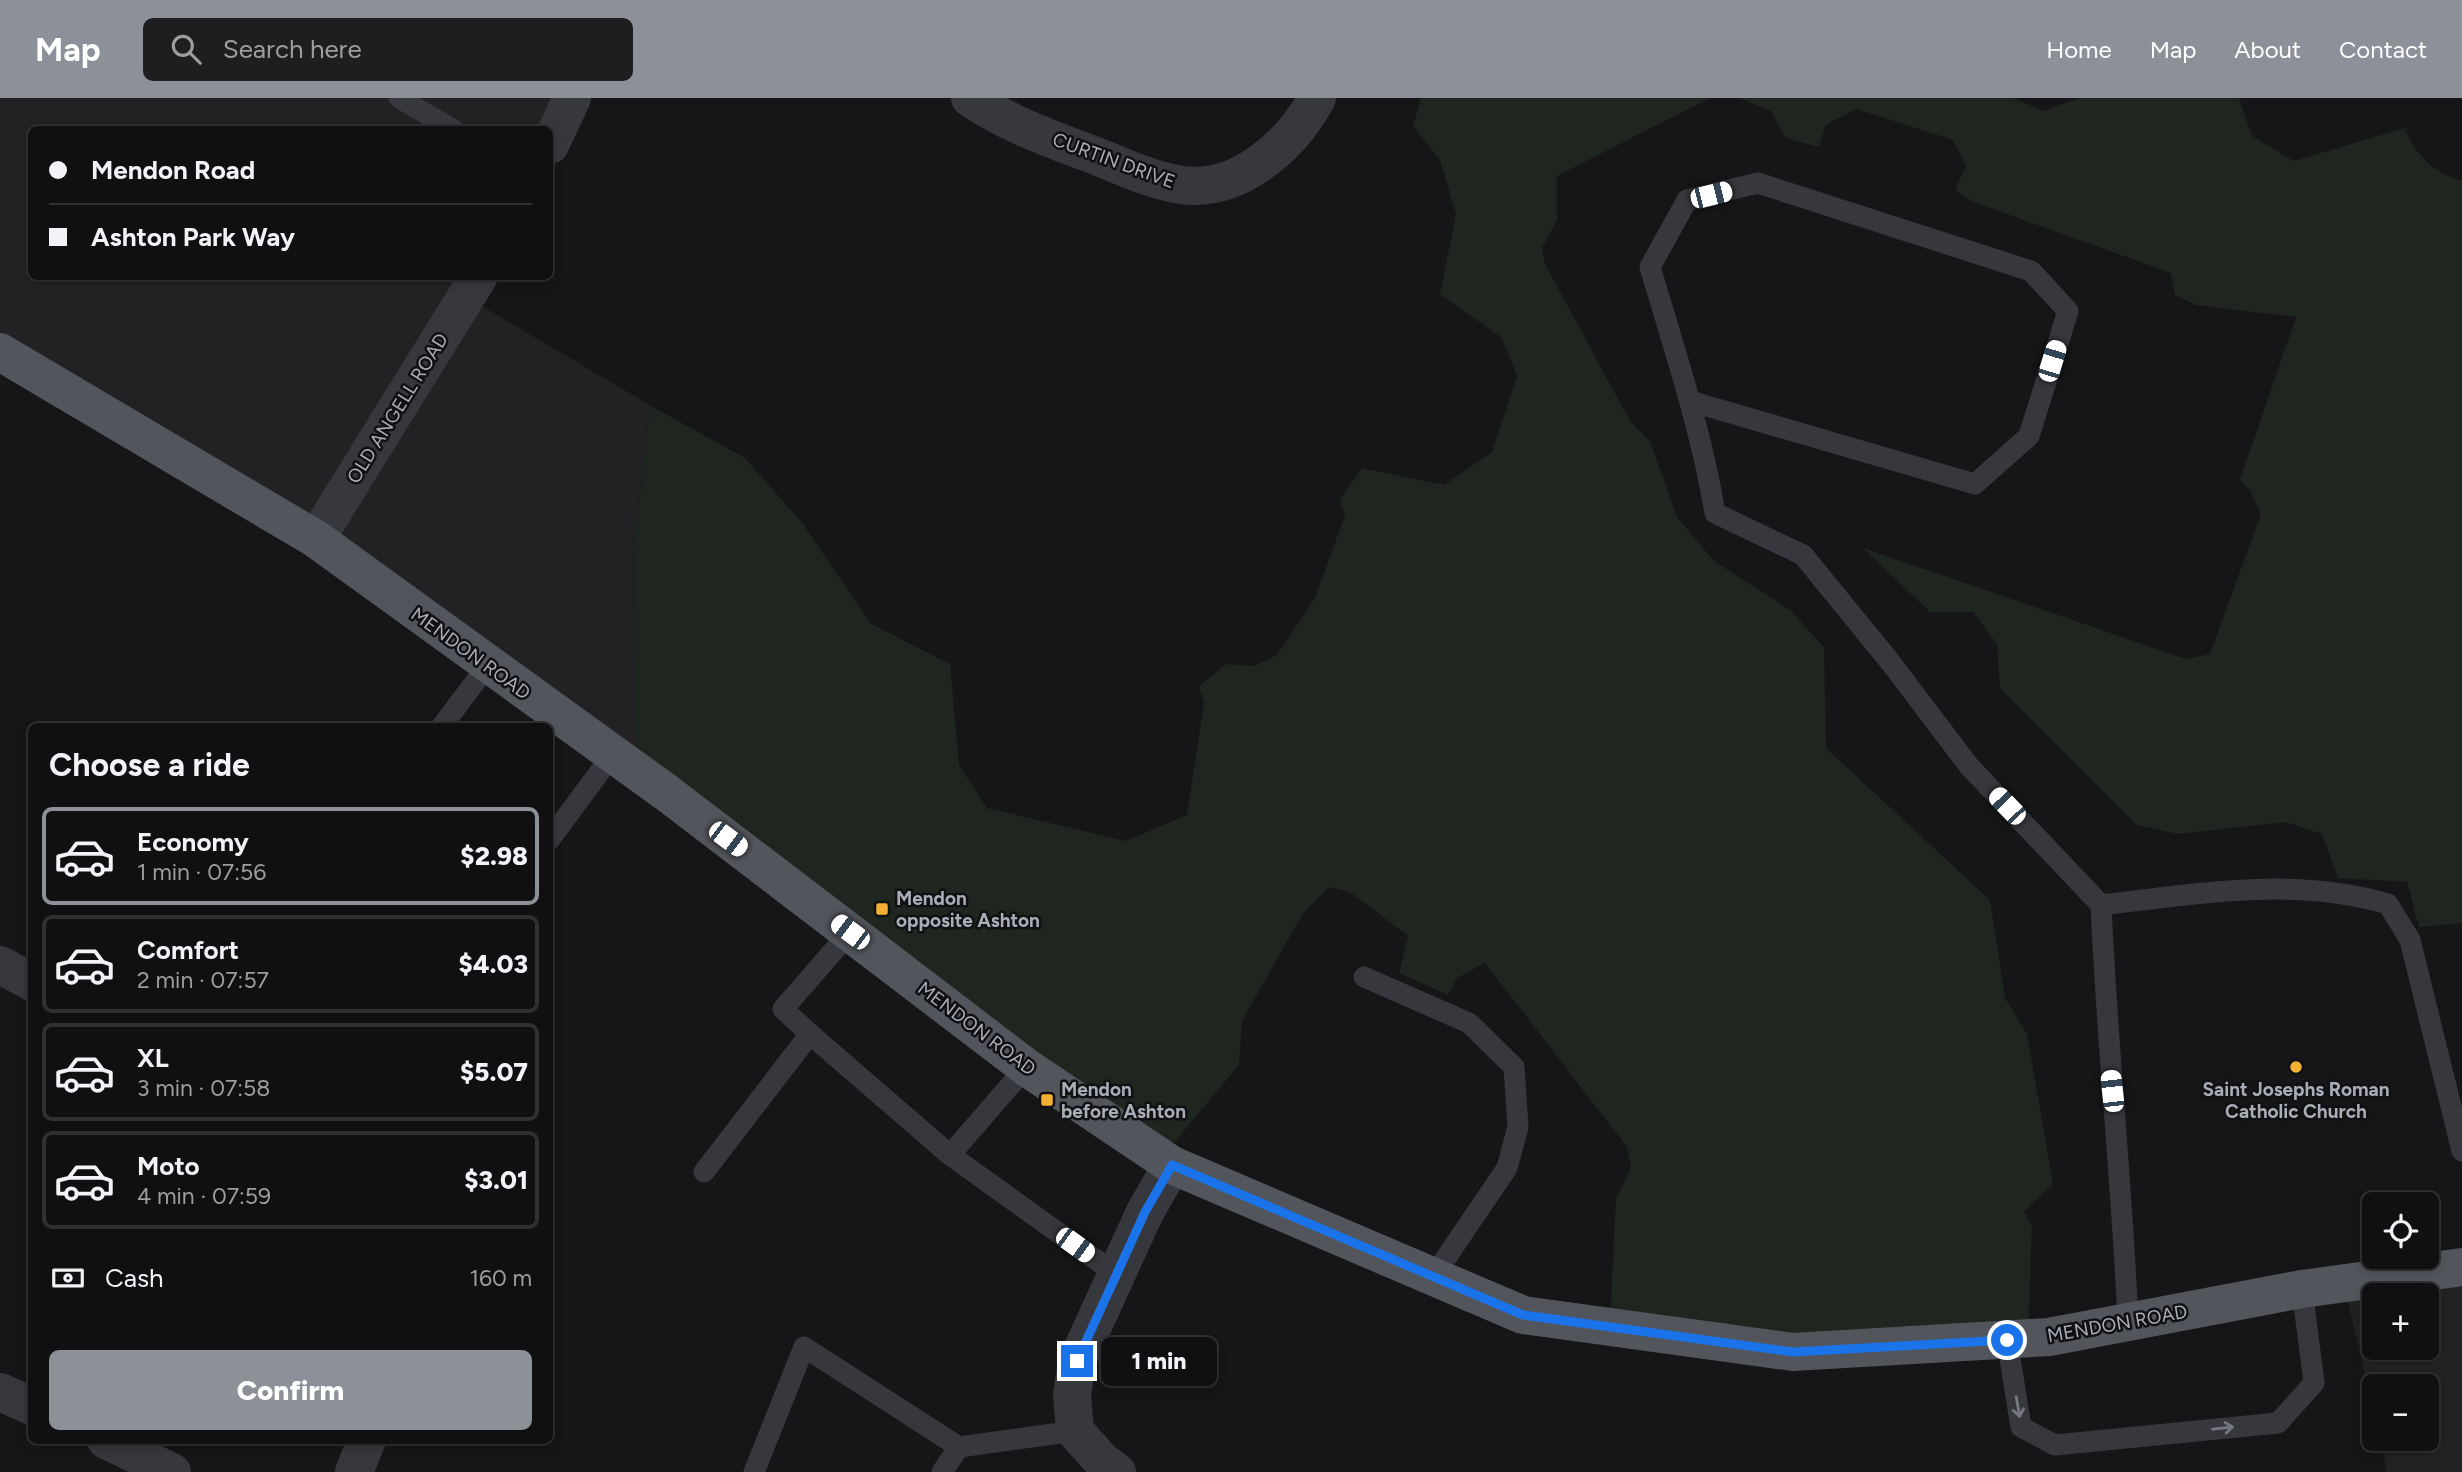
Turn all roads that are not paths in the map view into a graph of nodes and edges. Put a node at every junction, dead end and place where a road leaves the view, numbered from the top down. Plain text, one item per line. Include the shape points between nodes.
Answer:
1 (398, 98) edge
2 (572, 98) edge
3 (970, 98) edge
4 (1317, 98) edge
5 (447, 126) edge
6 (553, 139) edge
7 (477, 280) edge
8 (0, 352) edge
9 (1690, 401) junction
10 (316, 539) junction
11 (488, 665) junction
12 (444, 723) edge
13 (613, 754) junction
14 (553, 835) edge
15 (2101, 905) junction
16 (850, 932) junction
17 (0, 965) edge
18 (1364, 977) dead end
19 (28, 980) edge
20 (810, 1034) junction
21 (1026, 1067) junction
22 (2462, 1151) edge
23 (950, 1155) junction
24 (1172, 1165) junction
25 (705, 1172) dead end
26 (2462, 1267) edge
27 (1116, 1274) junction
28 (1433, 1277) junction
29 (2302, 1289) junction
30 (2128, 1322) junction
31 (2007, 1340) junction
32 (0, 1392) edge
33 (28, 1404) edge
34 (1075, 1431) junction
35 (114, 1444) edge
36 (365, 1444) edge
37 (959, 1447) junction
38 (172, 1472) edge
39 (354, 1472) edge
40 (754, 1472) edge
41 (942, 1472) edge
42 (1116, 1472) edge

1 - 5 lane
2 - 6 street
3 - 4 street, CURTIN DRIVE via 1000,118 1062,145 1176,184 1202,186 1251,171 1289,138
7 - 10 street, OLD ANGELL ROAD
8 - 10 main road, MENDON ROAD
9 - 9 lane via 1650,267 1688,200 1758,183 2031,271 2068,311 2029,436 1975,484
9 - 15 lane via 1705,452 1715,513 1803,555 1969,766
10 - 11 main road, MENDON ROAD
11 - 12 lane
11 - 13 main road, MENDON ROAD
13 - 14 lane
13 - 16 main road, MENDON ROAD
15 - 22 lane via 2261,887 2353,894 2388,904 2410,940
15 - 30 lane via 2106,1042 2122,1188
16 - 20 lane via 783,1009
16 - 21 main road, MENDON ROAD
17 - 19 street
18 - 28 lane via 1469,1023 1514,1068 1518,1127 1507,1168
20 - 23 lane
20 - 25 lane
21 - 23 lane
21 - 24 main road, MENDON ROAD
23 - 27 lane
24 - 27 street
24 - 28 main road, MENDON ROAD
26 - 29 main road, MENDON ROAD
27 - 34 street via 1077,1361
28 - 31 main road, MENDON ROAD via 1523,1315 1793,1352
29 - 30 main road, MENDON ROAD
31 -> 29 lane via 2021,1427 2055,1445 2278,1423 2314,1383
30 - 31 main road, MENDON ROAD
32 - 33 street
34 - 37 lane
34 - 42 street
35 - 38 street
36 - 39 street
37 - 40 lane via 804,1347
37 - 41 lane

